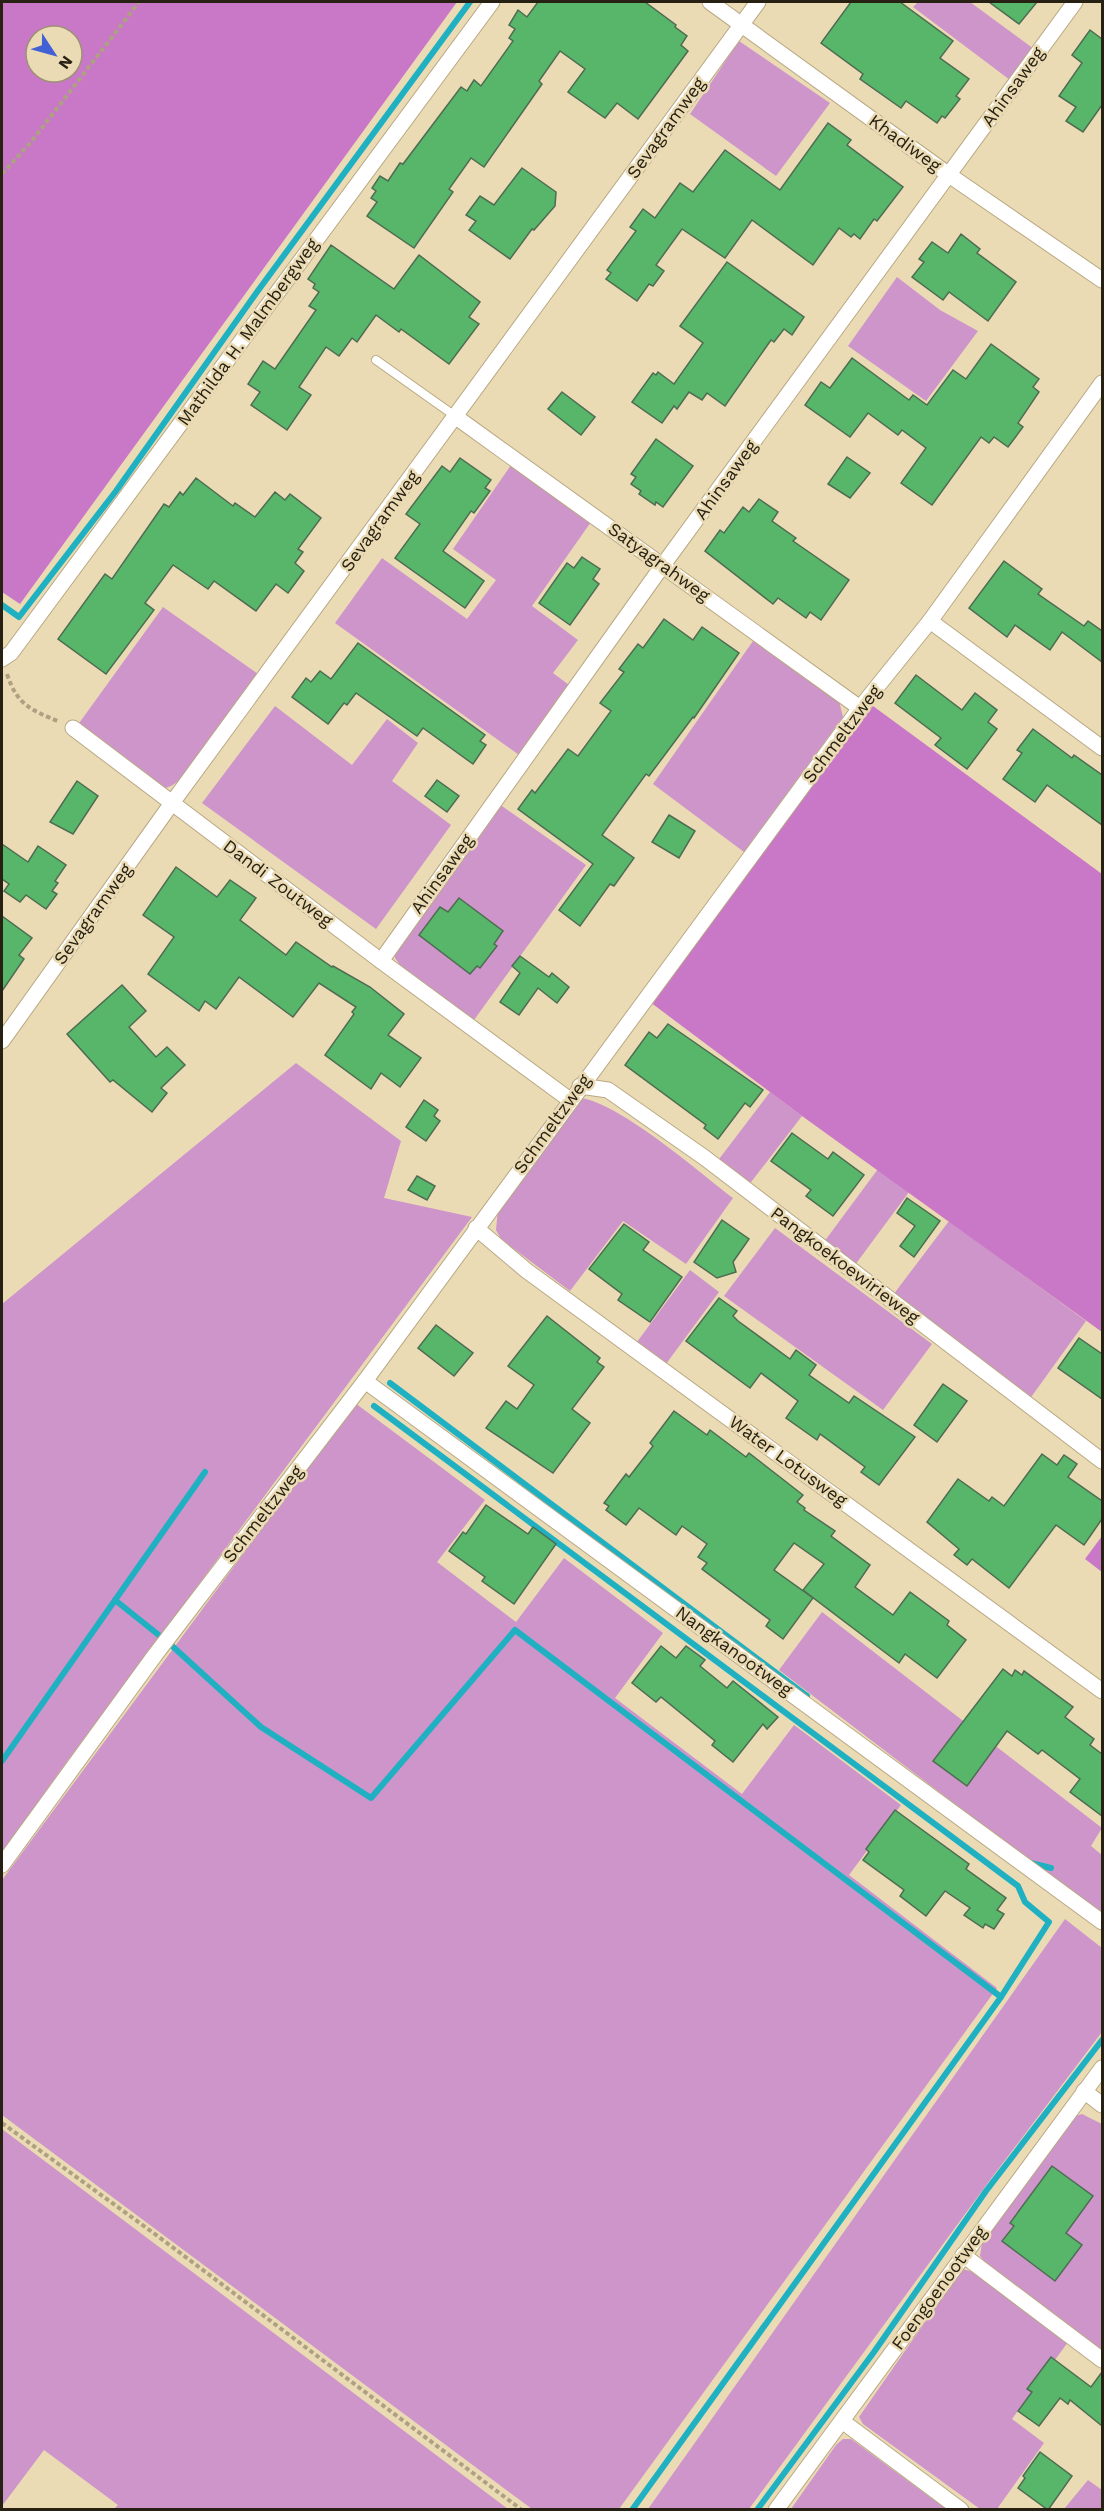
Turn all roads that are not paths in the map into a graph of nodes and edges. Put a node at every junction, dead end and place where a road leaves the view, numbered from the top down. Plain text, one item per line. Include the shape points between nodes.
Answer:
1 (492, 2) edge
2 (710, 2) edge
3 (758, 2) edge
4 (1075, 2) edge
5 (742, 24) junction
6 (949, 174) junction
7 (1102, 280) edge
8 (376, 360) dead end
9 (1102, 383) edge
10 (456, 417) junction
11 (663, 565) junction
12 (930, 621) junction
13 (2, 659) edge
14 (860, 708) junction
15 (73, 728) road end
16 (1102, 748) edge
17 (172, 803) junction
18 (381, 961) junction
19 (2, 1041) edge
20 (580, 1086) junction
21 (570, 1100) junction
22 (476, 1228) junction
23 (365, 1381) junction
24 (1102, 1461) edge
25 (1102, 1691) edge
26 (2, 1865) edge
27 (1102, 1922) edge
28 (1102, 2068) edge
29 (1084, 2091) junction
30 (1102, 2105) edge
31 (963, 2255) junction
32 (1102, 2360) edge
33 (842, 2421) junction
34 (776, 2510) edge
35 (961, 2510) edge

1 - 13 street, Mathilda H. Malmbergweg via 11,653
2 - 5 street, Khadiweg
3 - 5 street, Sevagramweg
4 - 6 street, Ahinsaweg
5 - 6 street, Khadiweg
5 - 10 street, Sevagramweg
6 - 7 street, Khadiweg
6 - 11 street, Ahinsaweg
8 - 10 lane
9 - 12 street, Schmeltzweg
10 - 11 street, Satyagrahweg
10 - 17 street, Sevagramweg
11 - 14 street, Satyagrahweg
11 - 18 street, Ahinsaweg
12 - 14 street, Schmeltzweg
12 - 16 street
14 - 20 street, Schmeltzweg
15 - 17 street, Dandi Zoutweg
17 - 18 street, Dandi Zoutweg
17 - 19 street, Sevagramweg
18 - 21 street, Dandi Zoutweg
20 - 21 street, Schmeltzweg
20 - 24 street, Pangkoekoewirieweg via 608,1090 705,1158
21 - 22 street, Schmeltzweg
22 - 23 street, Schmeltzweg
22 - 25 street, Water Lotusweg via 527,1270
23 - 26 street, Schmeltzweg via 175,1628
23 - 27 street, Nangkanootweg
28 - 29 street, Foengoenootweg
29 - 30 street
29 - 31 street, Foengoenootweg
31 - 32 street
31 - 33 street, Foengoenootweg
33 - 34 street, Foengoenootweg
33 - 35 street

